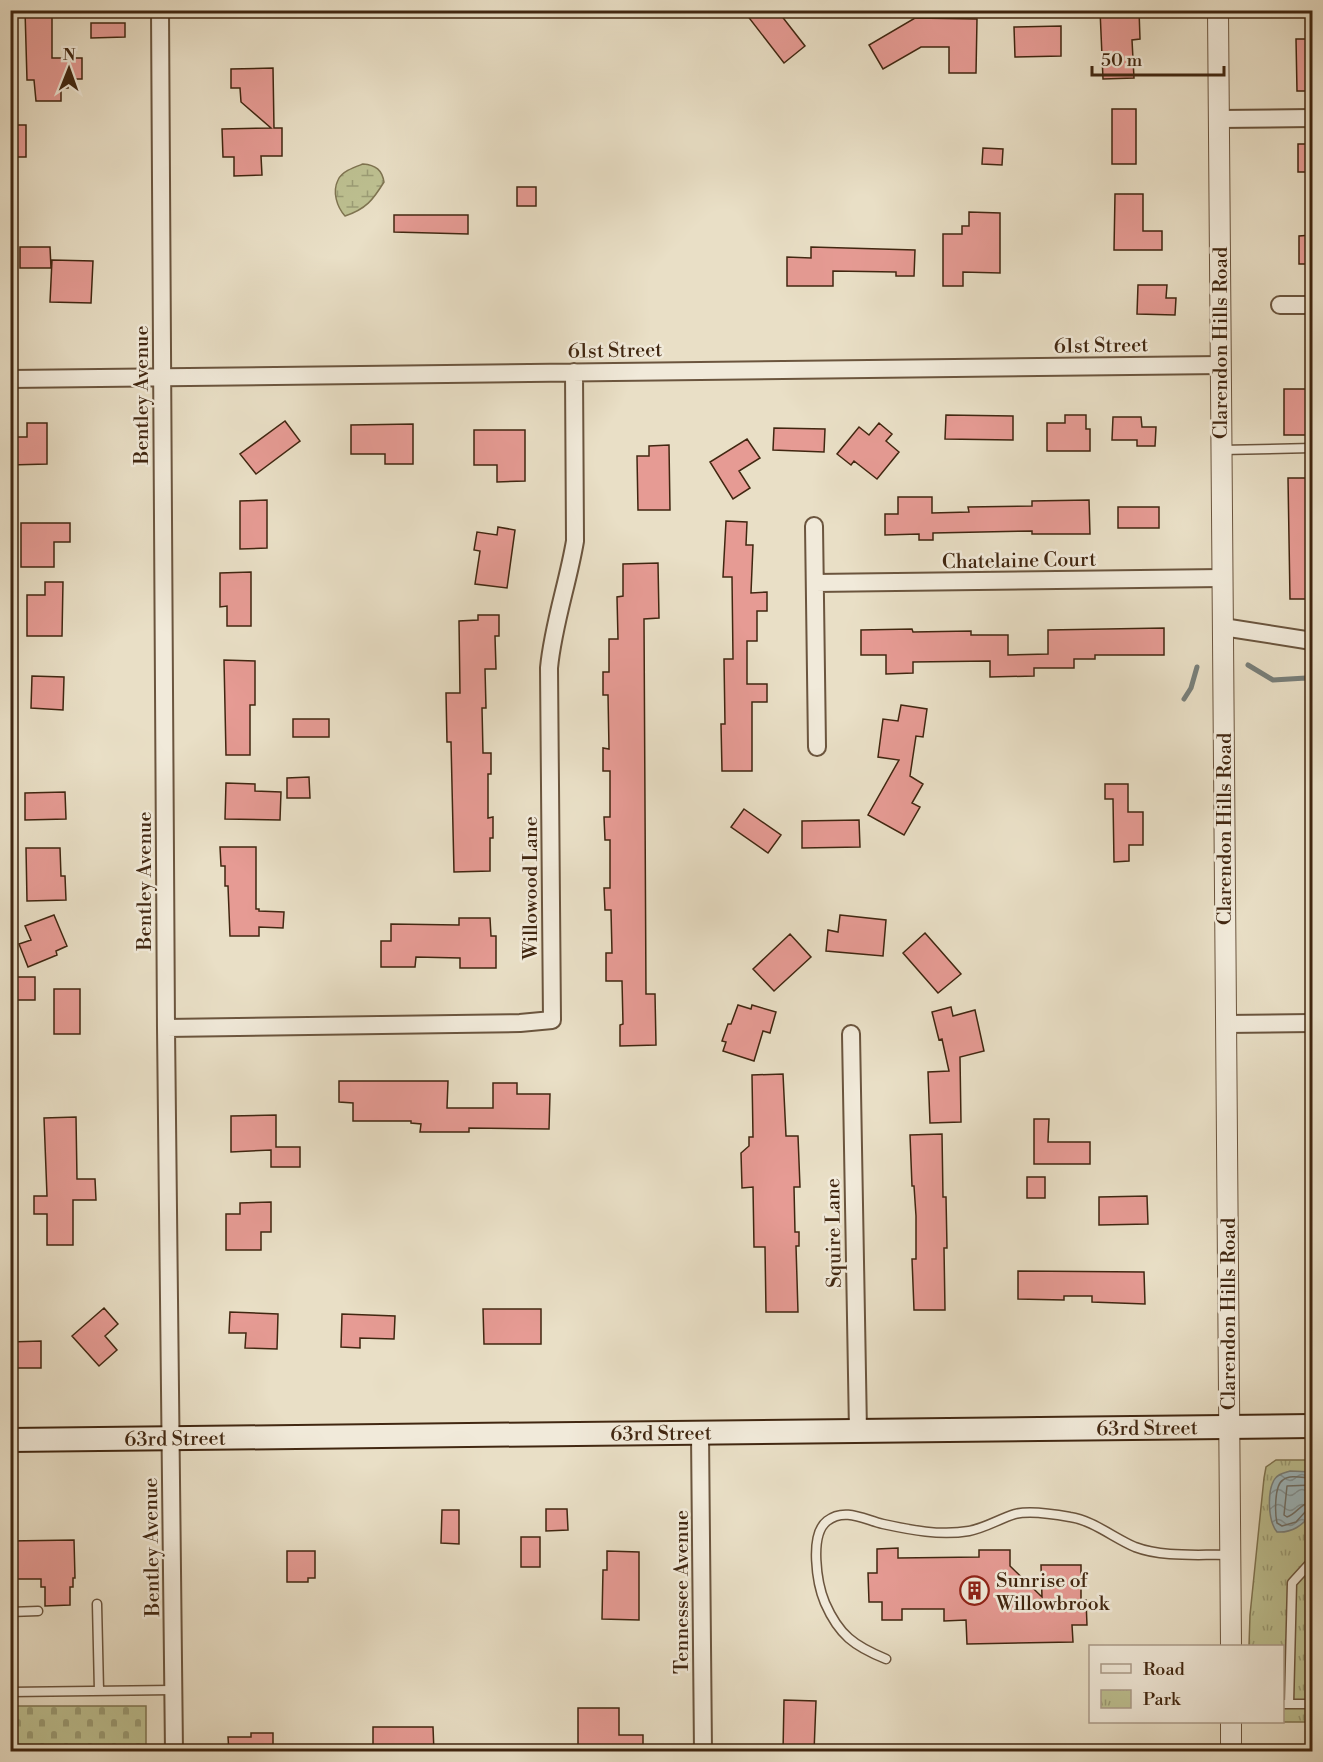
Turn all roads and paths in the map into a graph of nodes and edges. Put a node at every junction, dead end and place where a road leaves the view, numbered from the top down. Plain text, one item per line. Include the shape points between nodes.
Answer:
1 (160, 10) edge
2 (1218, 10) edge
3 (1312, 118) edge
4 (1219, 119) junction
5 (1280, 305) dead end
6 (1312, 305) edge
7 (1221, 364) junction
8 (574, 372) junction
9 (162, 377) junction
10 (10, 379) edge
11 (1312, 448) edge
12 (1221, 450) junction
13 (814, 526) dead end
14 (1222, 578) junction
15 (815, 583) junction
16 (1223, 627) junction
17 (1312, 641) edge
18 (817, 747) dead end
19 (1312, 1023) edge
20 (1226, 1024) junction
21 (166, 1028) junction
22 (851, 1034) dead end
23 (1312, 1426) edge
24 (1229, 1427) junction
25 (858, 1431) junction
26 (700, 1433) junction
27 (170, 1438) junction
28 (10, 1440) edge
29 (1230, 1555) junction
30 (1312, 1561) edge
31 (97, 1604) dead end
32 (38, 1611) dead end
33 (10, 1612) edge
34 (1231, 1645) edge
35 (886, 1659) dead end
36 (173, 1690) junction
37 (99, 1691) junction
38 (10, 1692) edge
39 (1286, 1704) edge
40 (1312, 1704) edge
41 (1231, 1723) edge
42 (174, 1752) edge
43 (703, 1752) edge
44 (1231, 1752) edge

1 - 9 street, Bentley Avenue
2 - 4 street, Clarendon Hills Road
3 - 4 street
4 - 7 street, Clarendon Hills Road
5 - 6 street
7 - 8 street, 61st Street
7 - 12 street, Clarendon Hills Road
8 - 9 street, 61st Street
8 - 21 street, Willowood Lane via 575,541 549,668 552,1020
9 - 10 street, 61st Street
9 - 21 street, Bentley Avenue
11 - 12 lane
12 - 14 street, Clarendon Hills Road
13 - 15 street
14 - 15 street, Chatelaine Court
14 - 16 street, Clarendon Hills Road
15 - 18 street
16 - 17 street
16 - 20 street, Clarendon Hills Road
19 - 20 street
20 - 24 street, Clarendon Hills Road
21 - 27 street, Bentley Avenue
22 - 25 street, Squire Lane
23 - 24 main road, 63rd Street
24 - 25 main road, 63rd Street
24 - 29 street, Clarendon Hills Road
25 - 26 main road, 63rd Street
26 - 27 main road, 63rd Street
26 - 43 street, Tennessee Avenue
27 - 28 main road, 63rd Street
27 - 36 street, Bentley Avenue
29 - 34 street, Clarendon Hills Road
29 - 35 lane via 1151,1552 1072,1517 1017,1514 985,1527 940,1532 911,1530 850,1514 837,1516 826,1521 817,1544 822,1597 845,1635 861,1648
30 - 39 lane via 1292,1583
31 - 37 lane
32 - 33 lane
36 - 37 lane
36 - 42 street, Bentley Avenue
37 - 38 lane
39 - 40 lane
41 - 44 street

